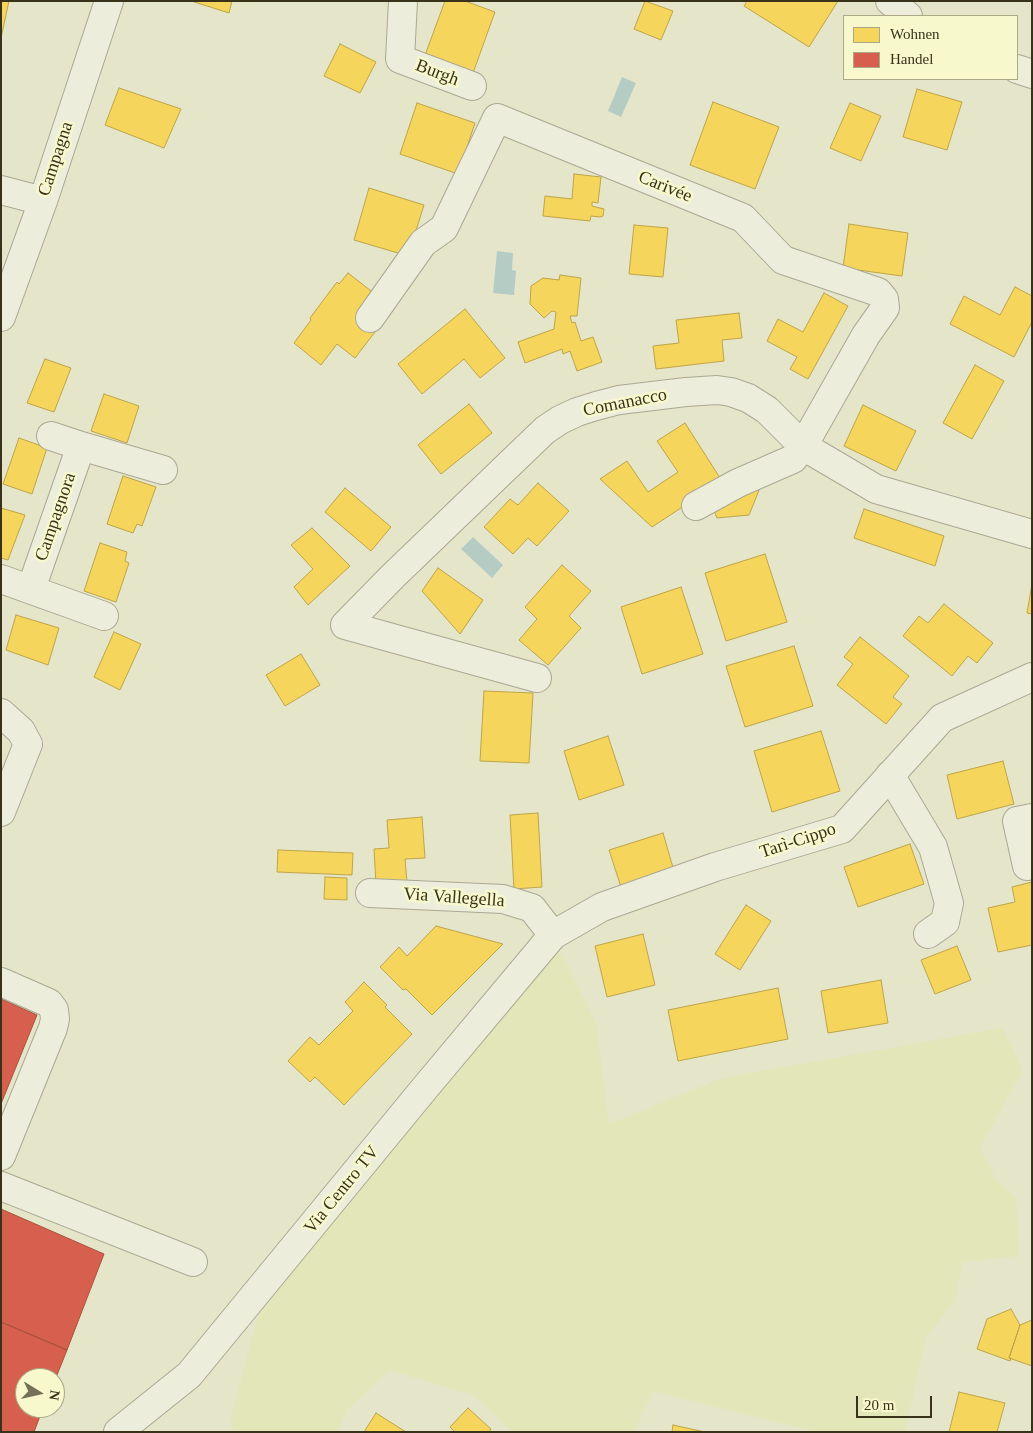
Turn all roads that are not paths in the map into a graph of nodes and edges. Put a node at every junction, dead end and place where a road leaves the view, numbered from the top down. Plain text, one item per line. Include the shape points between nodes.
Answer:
1 (109, 1) edge
2 (404, 1) edge
3 (890, 1) edge
4 (907, 15) edge
5 (1018, 69) edge
6 (1032, 74) edge
7 (472, 86) dead end
8 (1, 190) edge
9 (43, 201) junction
10 (2, 310) edge
11 (370, 318) dead end
12 (52, 436) dead end
13 (81, 446) junction
14 (803, 446) junction
15 (163, 470) dead end
16 (696, 506) dead end
17 (1032, 534) edge
18 (1, 579) edge
19 (31, 589) junction
20 (104, 616) dead end
21 (1032, 677) edge
22 (537, 678) dead end
23 (1, 713) edge
24 (890, 776) junction
25 (1, 812) edge
26 (1032, 818) edge
27 (1027, 866) dead end
28 (370, 893) dead end
29 (928, 934) dead end
30 (552, 935) junction
31 (1, 982) edge
32 (1, 1156) edge
33 (1, 1186) edge
34 (193, 1262) dead end
35 (118, 1432) edge

1 - 9 street, Campagna
2 - 7 street, Burgh via 400,59
3 - 4 street
5 - 6 street
8 - 9 street
9 - 10 street, Campagna
11 - 14 street, Carivée via 423,243 444,228 497,118 743,218 783,260 878,292 884,299 885,308 866,335
12 - 13 street
13 - 15 street
13 - 19 street, Campagnora
14 - 16 street via 785,464 738,483
14 - 17 street, Comanacco via 876,489
14 - 22 street, Comanacco via 767,410 731,392 686,392 619,400 586,409 545,430 345,625
18 - 19 street
19 - 20 street
21 - 24 street, Tarì-Cippo via 942,718
23 - 25 street via 20,731 28,744
24 - 29 street via 933,847 949,903 945,922
24 - 30 street, Tarì-Cippo via 842,829 715,867 602,907
26 - 27 street via 1017,821
28 - 30 street, Via Vallegella via 502,899 532,908
30 - 35 street, Via Centro TV via 189,1375
31 - 32 street via 49,1003 55,1019
33 - 34 street

